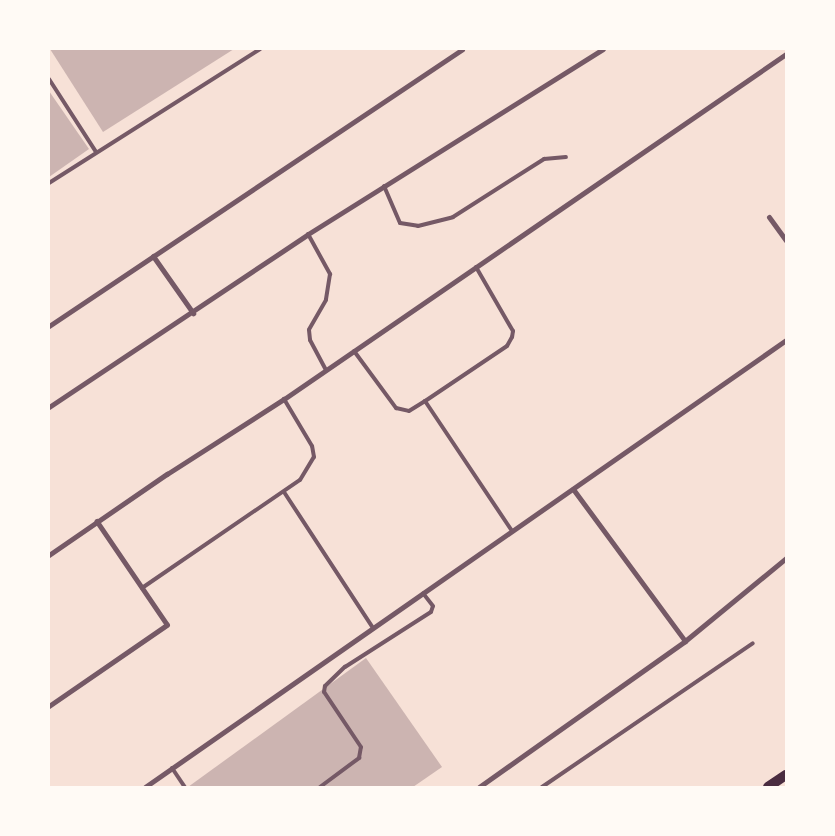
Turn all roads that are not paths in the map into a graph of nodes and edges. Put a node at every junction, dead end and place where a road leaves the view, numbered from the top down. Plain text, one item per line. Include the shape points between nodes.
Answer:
1 (260, 49) edge
2 (462, 49) edge
3 (602, 49) edge
4 (786, 54) edge
5 (49, 79) edge
6 (96, 152) junction
7 (566, 157) dead end
8 (49, 184) edge
9 (384, 186) junction
10 (769, 217) dead end
11 (308, 234) junction
12 (786, 240) edge
13 (153, 256) junction
14 (476, 267) junction
15 (193, 313) junction
16 (49, 326) edge
17 (786, 340) edge
18 (354, 351) junction
19 (326, 370) junction
20 (284, 399) junction
21 (425, 401) junction
22 (49, 407) edge
23 (167, 474) joint
24 (573, 489) junction
25 (284, 492) junction
26 (97, 522) junction
27 (512, 531) junction
28 (49, 555) edge
29 (786, 558) edge
30 (142, 588) junction
31 (423, 593) junction
32 (374, 628) junction
33 (685, 641) junction
34 (753, 643) dead end
35 (49, 706) edge
36 (172, 768) junction
37 (786, 775) edge
38 (145, 787) edge
39 (185, 787) edge
40 (320, 787) edge
41 (479, 787) edge
42 (542, 787) edge
43 (768, 787) edge

1 - 6 lane
2 - 13 street
3 - 9 street
4 - 14 street
5 - 6 lane
6 - 8 lane
7 - 9 lane via 544,159 453,217 418,226 400,223
9 - 11 street
10 - 12 street
11 - 15 street
11 - 19 lane via 330,274 326,300 309,330 310,340
13 - 15 street
13 - 16 street
14 - 18 street
14 - 21 lane via 514,331 512,337 507,346
15 - 22 street
17 - 24 street
18 - 19 street
18 - 21 lane via 396,408 409,412
19 - 20 street
20 - 23 street
20 - 25 lane via 307,433 314,457 300,480
21 - 27 lane
23 - 26 street
24 - 27 street
24 - 33 street
25 - 30 lane
25 - 32 lane
26 - 28 street
26 - 30 street
27 - 31 street
29 - 33 street
30 - 35 street via 167,625
31 - 32 street
31 - 40 lane via 433,606 431,612 345,667 325,686 324,692 361,747 359,758
32 - 36 street
33 - 41 street
34 - 42 lane
36 - 38 street
36 - 39 lane
37 - 43 main road

